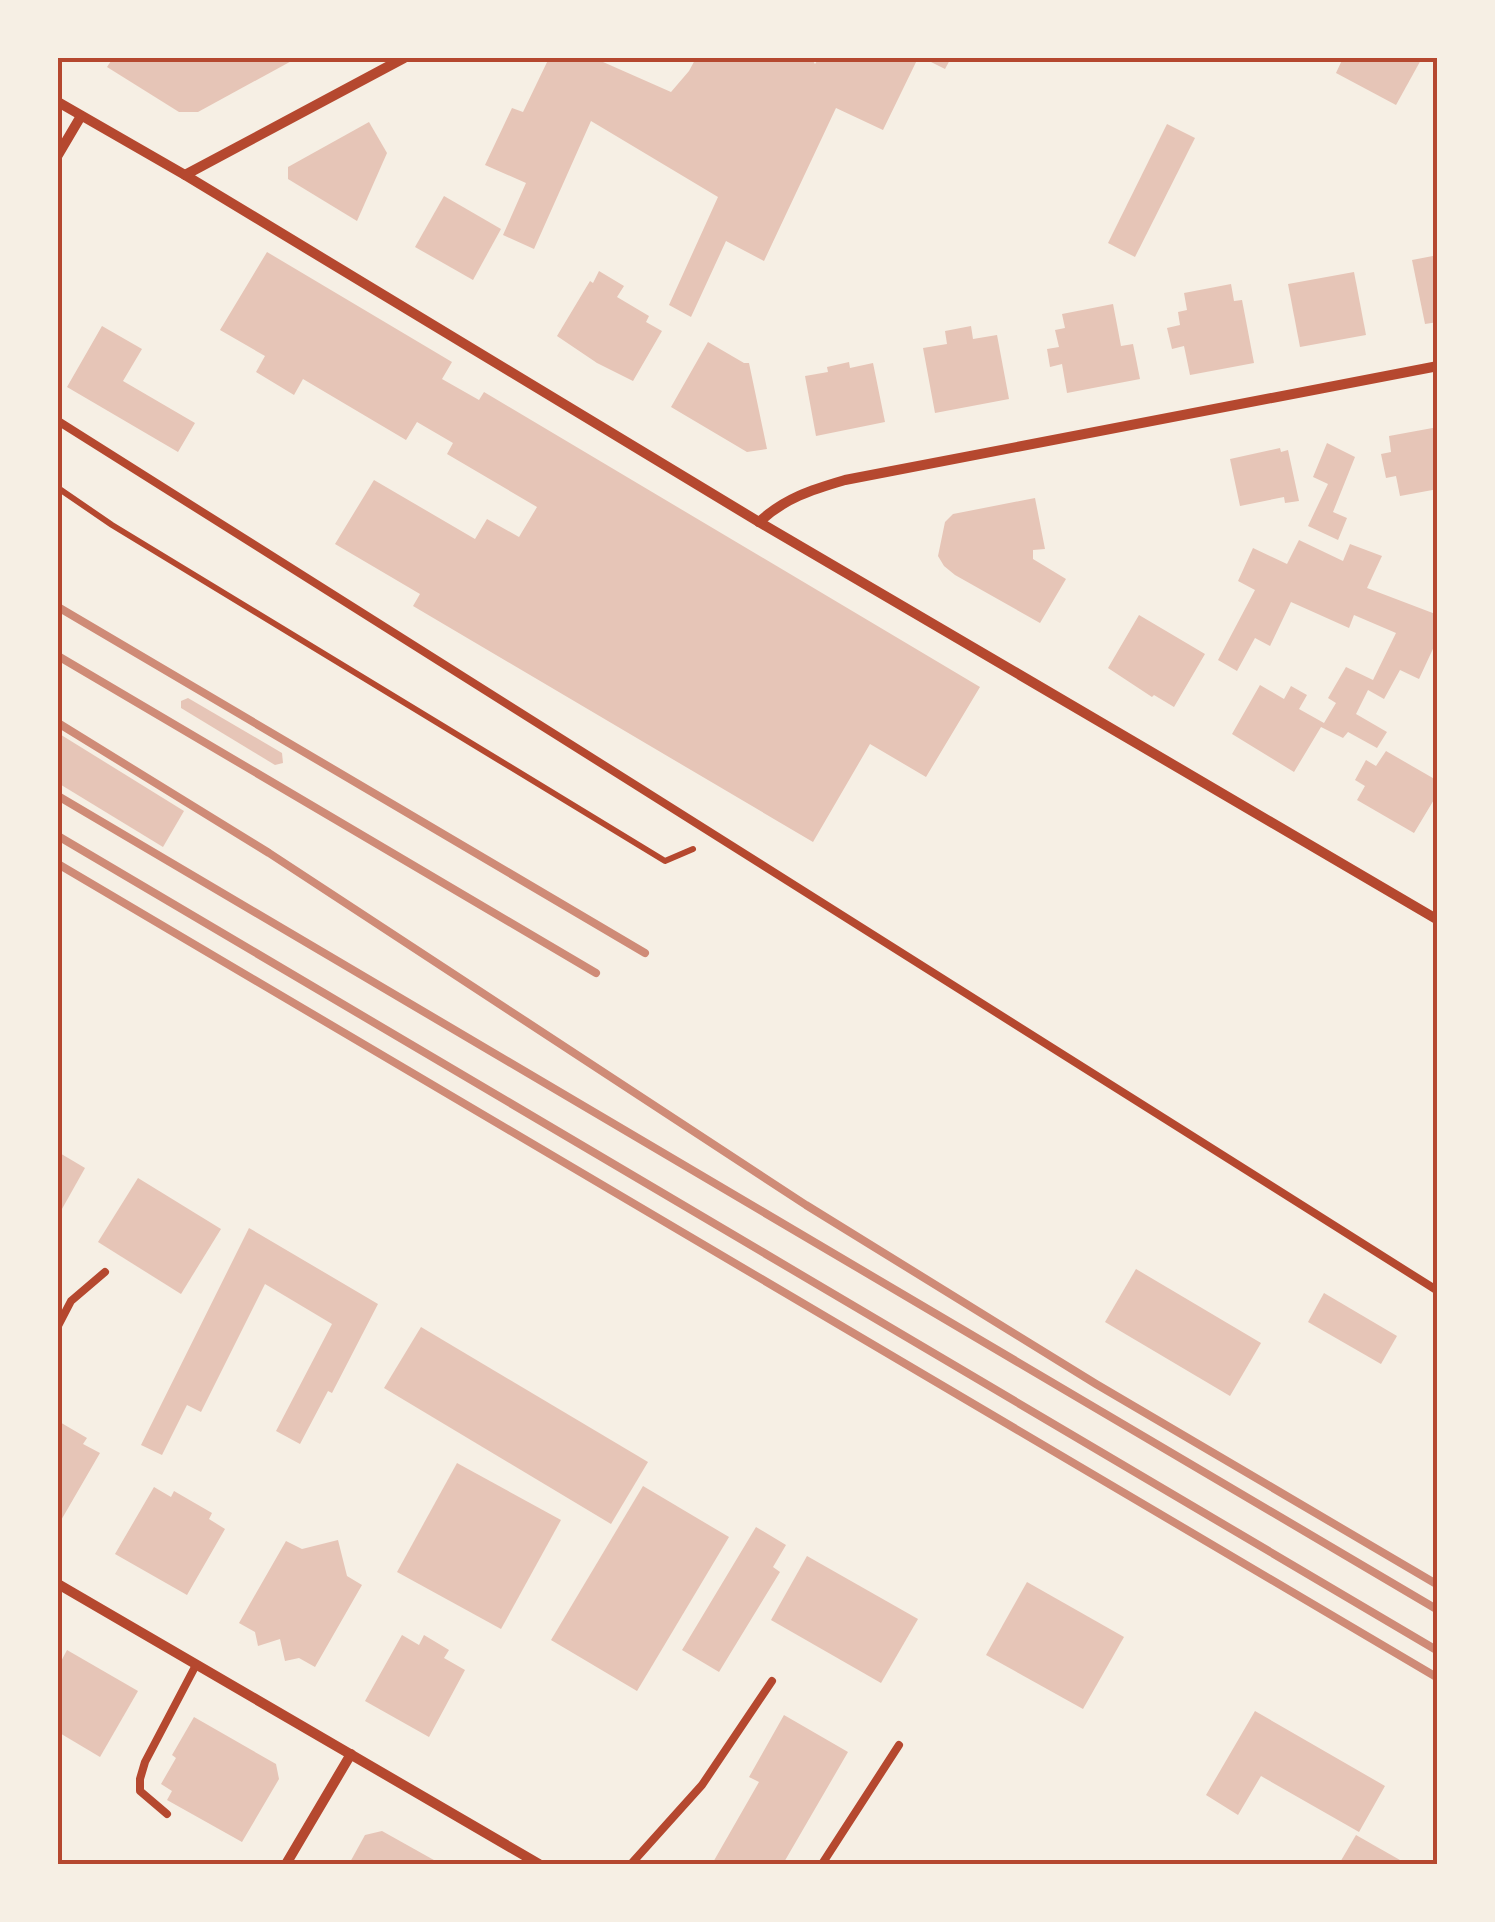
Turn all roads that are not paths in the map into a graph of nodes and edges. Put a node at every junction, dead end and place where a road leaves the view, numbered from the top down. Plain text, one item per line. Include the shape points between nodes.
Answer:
1 (404, 58) edge
2 (58, 102) edge
3 (81, 116) junction
4 (58, 155) edge
5 (185, 175) junction
6 (1438, 366) edge
7 (58, 422) edge
8 (760, 522) junction
9 (1438, 920) edge
10 (105, 1272) dead end
11 (1438, 1291) edge
12 (58, 1326) edge
13 (58, 1584) edge
14 (196, 1665) junction
15 (772, 1682) dead end
16 (899, 1746) dead end
17 (351, 1754) junction
18 (168, 1814) dead end
19 (286, 1864) edge
20 (539, 1864) edge
21 (631, 1864) edge
22 (822, 1864) edge

1 - 5 street
2 - 3 street
3 - 4 street
3 - 5 street
5 - 8 street
6 - 8 street via 845,480 800,492
7 - 11 lane
8 - 9 street
10 - 12 lane via 71,1300
13 - 14 street
14 - 17 street
14 - 18 lane via 140,1779 140,1792
15 - 21 lane via 702,1785
16 - 22 lane
17 - 19 street
17 - 20 street

